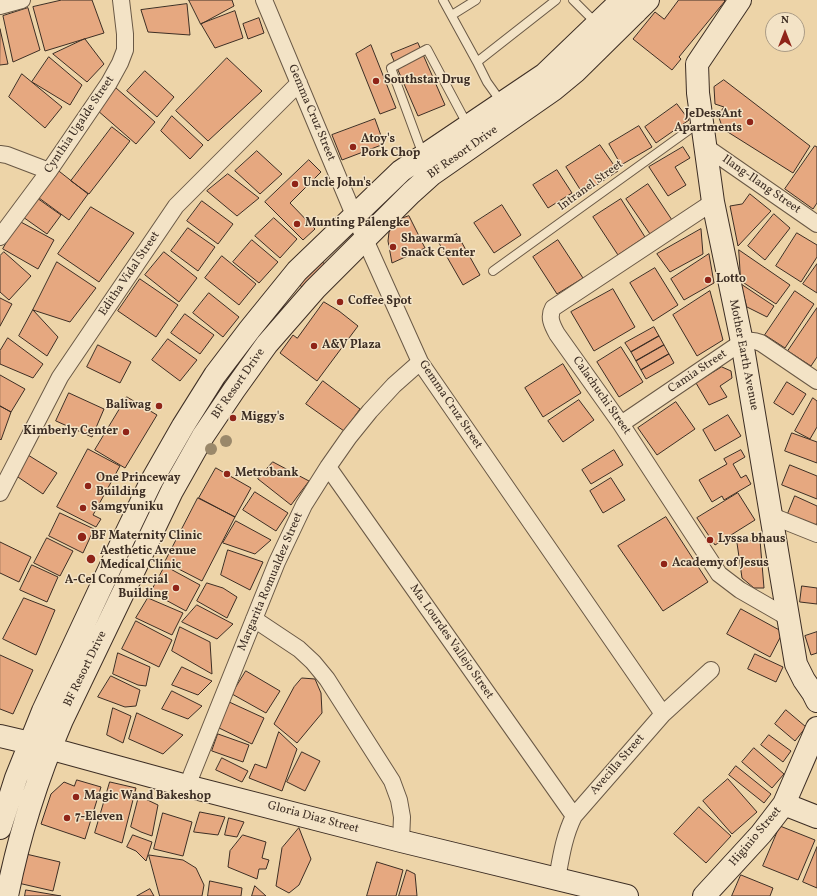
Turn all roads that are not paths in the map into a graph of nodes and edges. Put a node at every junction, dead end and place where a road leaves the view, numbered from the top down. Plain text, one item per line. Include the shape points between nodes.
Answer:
1 (22, 0) edge
2 (121, 0) edge
3 (264, 0) edge
4 (443, 0) edge
5 (476, 0) edge
6 (556, 0) edge
7 (573, 0) edge
8 (740, 0) edge
9 (636, 4) edge
10 (0, 6) edge
11 (452, 15) junction
12 (604, 31) junction
13 (477, 62) junction
14 (299, 83) junction
15 (507, 111) junction
16 (702, 120) junction
17 (474, 134) junction
18 (706, 147) junction
19 (0, 154) edge
20 (427, 165) junction
21 (49, 171) junction
22 (713, 202) junction
23 (354, 215) junction
24 (817, 224) edge
25 (0, 237) edge
26 (365, 239) junction
27 (493, 270) dead end
28 (742, 342) junction
29 (420, 362) junction
30 (817, 381) edge
31 (621, 424) junction
32 (328, 467) junction
33 (0, 493) edge
34 (772, 516) junction
35 (817, 534) edge
36 (787, 617) junction
37 (254, 619) junction
38 (711, 670) dead end
39 (816, 695) edge
40 (663, 714) junction
41 (817, 728) edge
42 (0, 736) edge
43 (40, 746) junction
44 (187, 786) junction
45 (784, 804) junction
46 (574, 816) junction
47 (817, 817) edge
48 (0, 828) edge
49 (401, 841) junction
50 (557, 878) junction
51 (7, 896) edge
52 (627, 896) edge
53 (704, 896) edge

1 - 10 street
2 - 21 street, Cynthia Ugalde Street via 125,50 120,63 110,82
3 - 14 street, Gemma Cruz Street
4 - 11 lane
5 - 11 lane
6 - 13 lane
7 - 12 lane
8 - 16 main road, Mother Earth Avenue via 698,64 698,93
9 - 12 main road, BF Resort Drive
11 - 13 lane
12 - 15 main road, BF Resort Drive via 569,65 554,90
13 - 15 lane
14 - 23 street, Gemma Cruz Street
14 - 33 street, Editha Vidal Street via 176,206 60,377
15 - 17 main road, BF Resort Drive
16 - 18 main road, Mother Earth Avenue
16 - 27 lane, Intranel Street
17 - 20 main road, BF Resort Drive
17 - 20 lane via 427,49 391,68
18 - 22 main road, Mother Earth Avenue
18 - 24 street, Ilang-Ilang Street
19 - 21 street
20 - 23 main road, BF Resort Drive via 401,171
20 - 26 main road, BF Resort Drive via 411,193
21 - 25 street, Cynthia Ugalde Street
22 - 28 main road, Mother Earth Avenue
22 - 31 street, Calachuchi Street via 551,312 553,327 557,334
23 - 26 street, Gemma Cruz Street
23 - 43 main road, BF Resort Drive via 292,277 215,375 183,426 151,482 43,711
26 - 29 street, Gemma Cruz Street
26 - 43 main road, BF Resort Drive via 315,289 267,344 203,436 165,504 62,720
28 - 30 street via 754,340 760,343
28 - 31 street, Camia Street
28 - 34 main road, Mother Earth Avenue
29 - 32 street, Margarita Romualdez Street via 370,411
29 - 40 street, Gemma Cruz Street
31 - 36 street, Calachuchi Street via 719,574 740,590
32 - 37 street, Margarita Romualdez Street via 301,512
32 - 46 street, Ma. Lourdes Vallejo Street
34 - 35 street
34 - 36 main road, Mother Earth Avenue
36 - 39 main road, Mother Earth Avenue via 796,664
37 - 44 street, Margarita Romualdez Street
37 - 49 street via 299,649 327,679 392,781 402,817
38 - 40 street, Avecilla Street
40 - 46 street, Avecilla Street
41 - 45 main road, Higinio Street
42 - 43 main road, Gloria Diaz Street
43 - 44 main road, Gloria Diaz Street
43 - 48 main road, BF Resort Drive via 16,778
43 - 51 main road, BF Resort Drive via 37,785 22,831
44 - 49 main road, Gloria Diaz Street
45 - 47 main road
45 - 53 main road, Higinio Street
46 - 50 street, Avecilla Street via 565,837
49 - 50 main road, Gloria Diaz Street
50 - 52 main road, Gloria Diaz Street

